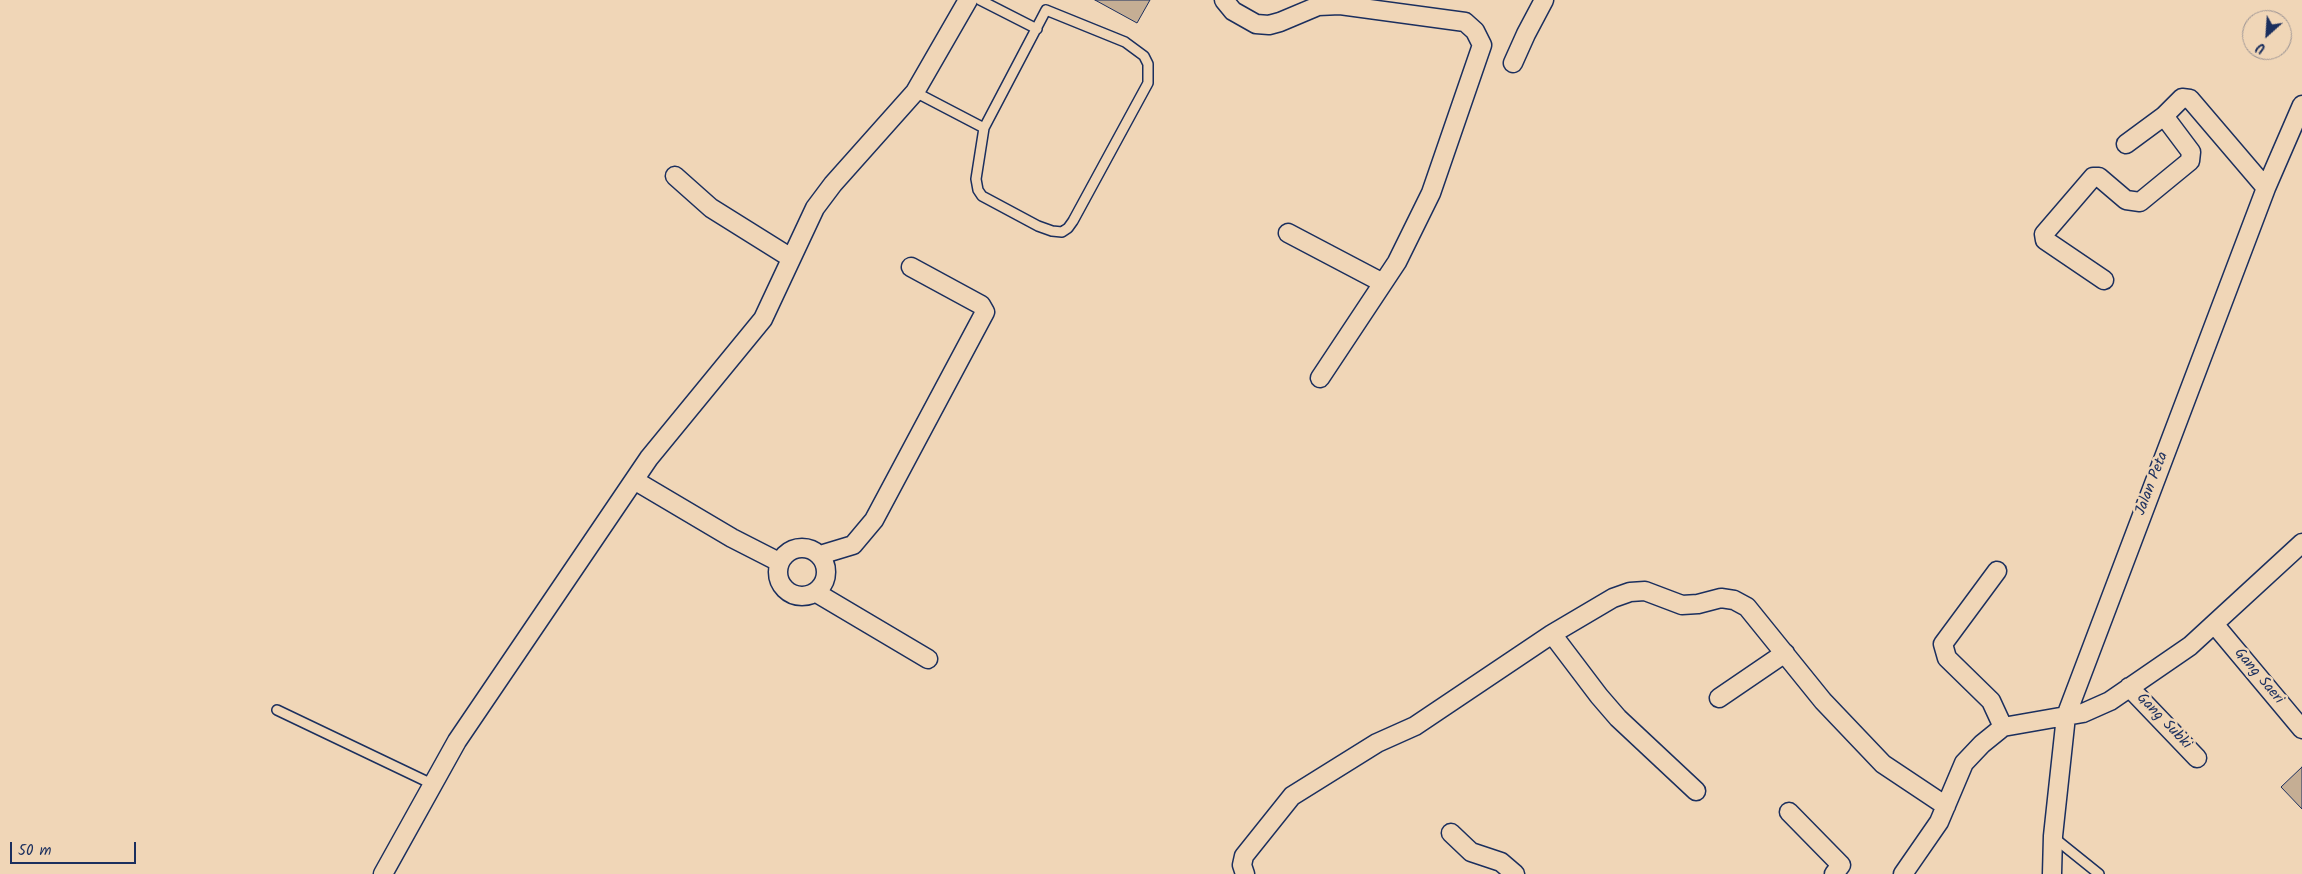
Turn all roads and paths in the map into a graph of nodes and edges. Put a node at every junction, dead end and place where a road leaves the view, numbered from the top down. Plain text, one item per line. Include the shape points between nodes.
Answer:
1 (968, 0) edge
2 (980, 0) edge
3 (1224, 0) edge
4 (1544, 0) edge
5 (1342, 2) edge
6 (1037, 28) junction
7 (1513, 63) dead end
8 (916, 92) junction
9 (2302, 105) edge
10 (2164, 116) junction
11 (984, 128) junction
12 (2126, 144) dead end
13 (675, 176) dead end
14 (2266, 188) junction
15 (1288, 233) dead end
16 (791, 258) junction
17 (912, 267) dead end
18 (2104, 280) dead end
19 (1383, 283) junction
20 (1320, 378) dead end
21 (634, 480) junction
22 (2302, 543) edge
23 (820, 555) junction
24 (779, 562) junction
25 (1996, 571) dead end
26 (814, 592) junction
27 (2215, 625) junction
28 (1552, 634) junction
29 (1785, 653) junction
30 (928, 659) dead end
31 (2129, 687) junction
32 (1719, 698) dead end
33 (277, 710) dead end
34 (2066, 716) junction
35 (2002, 727) junction
36 (2302, 729) edge
37 (2197, 758) dead end
38 (432, 784) junction
39 (1696, 791) dead end
40 (1946, 806) junction
41 (1789, 812) dead end
42 (1452, 833) dead end
43 (2053, 836) junction
44 (383, 874) edge
45 (1245, 874) edge
46 (1515, 874) edge
47 (1834, 874) edge
48 (1903, 874) edge
49 (2052, 874) edge
50 (2100, 874) edge

1 - 8 street
2 - 6 lane
3 - 5 street via 1246,20 1268,25 1318,6
4 - 7 street
5 - 19 street via 1465,22 1475,31 1482,45 1431,193
6 - 11 lane
6 - 11 lane via 1046,10 1125,42 1144,56 1148,64 1148,83 1068,228 1062,232 1038,226 982,196 976,179
8 - 11 lane
8 - 16 street via 824,195
9 - 14 street, Jalan Peta
10 - 12 street
10 - 14 street via 2182,98 2190,99
10 - 18 street via 2192,152 2190,161 2140,202 2126,200 2099,177 2093,176 2044,234 2045,240
13 - 16 street via 719,214
14 - 34 street, Jalan Peta
15 - 19 street
16 - 21 street via 763,319
17 - 23 street via 981,305 985,312 874,520 853,545
19 - 20 street
21 - 24 street
21 - 38 street via 457,741
22 - 27 street
23 - 24 street via 797,548 789,551
23 - 26 street via 826,571 821,587
24 - 26 street via 778,575 783,587 801,596
25 - 35 street via 1943,644 1947,658 1991,701
26 - 30 street
27 - 31 street
27 - 36 street, Gang Saeri
28 - 29 street via 1613,598 1630,592 1645,592 1682,605 1721,598 1747,607
28 - 39 street via 1618,718
28 - 45 street via 1415,726 1377,743 1292,796 1244,856
29 - 32 street
29 - 40 street via 1824,701 1884,764
31 - 34 street via 2110,701 2083,713
31 - 37 street, Gang Subki
33 - 38 lane
34 - 35 street
34 - 43 street, Jalan Peta
35 - 40 street via 1964,763
38 - 44 street
40 - 48 street via 1940,822
41 - 47 street via 1841,865
42 - 46 street via 1471,852 1501,862
43 - 49 street, Jalan Peta
43 - 50 lane

